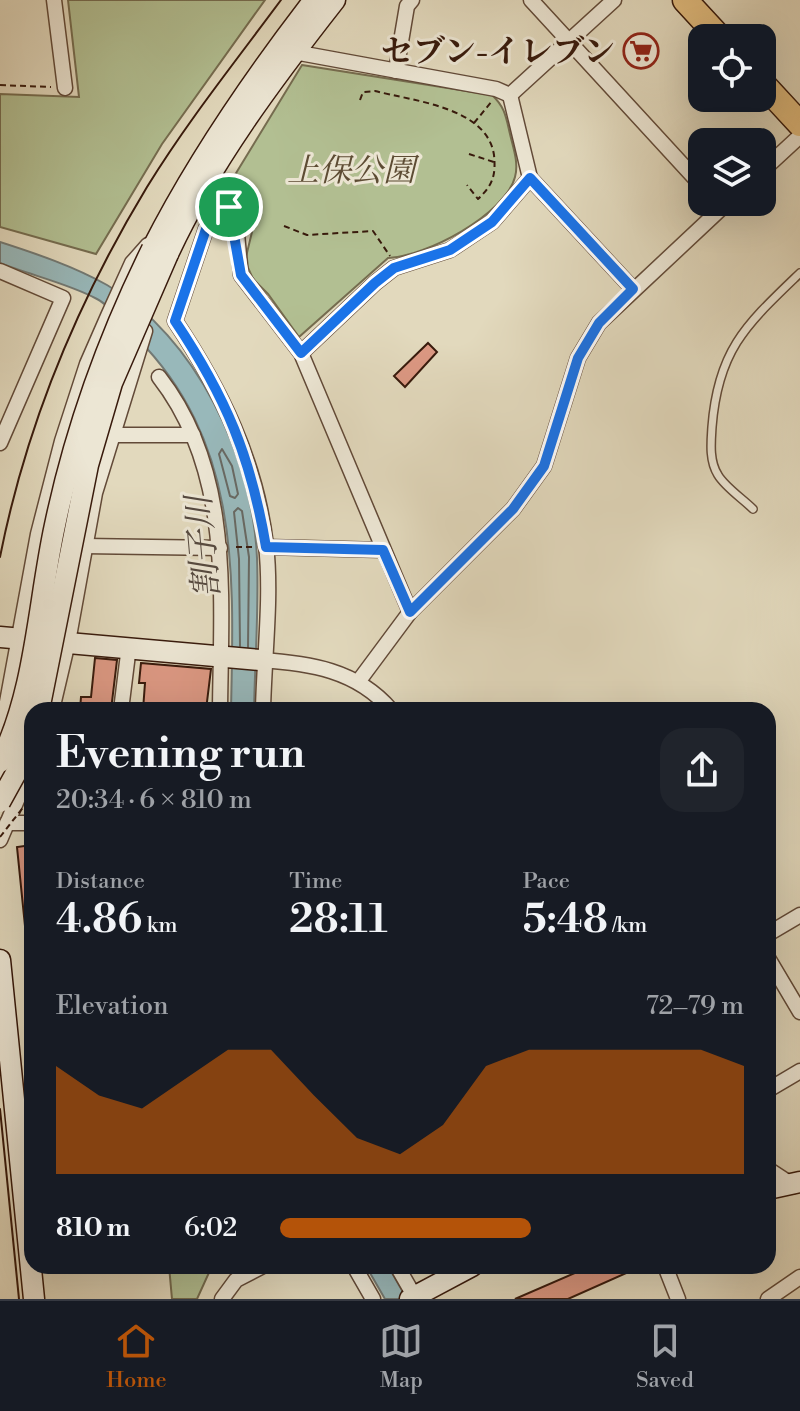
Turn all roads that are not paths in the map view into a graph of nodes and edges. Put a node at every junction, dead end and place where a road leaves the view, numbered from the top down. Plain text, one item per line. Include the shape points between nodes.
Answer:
1 (54, 0) edge
2 (314, 0) edge
3 (335, 0) edge
4 (412, 0) edge
5 (531, 0) edge
6 (614, 0) edge
7 (685, 0) edge
8 (707, 24) edge
9 (568, 41) junction
10 (294, 52) junction
11 (396, 71) junction
12 (65, 88) road end
13 (503, 92) junction
14 (776, 98) edge
15 (800, 124) edge
16 (800, 136) edge
17 (776, 158) edge
18 (688, 171) edge
19 (201, 175) junction
20 (530, 178) junction
21 (229, 207) junction
22 (709, 216) edge
23 (173, 225) junction
24 (160, 252) junction
25 (0, 271) edge
26 (800, 273) edge
27 (633, 289) junction
28 (301, 353) junction
29 (159, 377) dead end
30 (110, 435) junction
31 (193, 435) junction
32 (0, 443) edge
33 (753, 509) dead end
34 (84, 546) junction
35 (223, 548) junction
36 (263, 548) junction
37 (383, 550) junction
38 (410, 612) junction
39 (10, 638) edge
40 (68, 642) junction
41 (129, 646) junction
42 (224, 656) junction
43 (262, 660) junction
44 (358, 682) junction
45 (41, 702) edge
46 (54, 702) edge
47 (122, 702) edge
48 (221, 702) edge
49 (263, 702) edge
50 (382, 702) edge
51 (24, 750) edge
52 (0, 762) edge
53 (24, 783) edge
54 (0, 802) edge
55 (24, 826) edge
56 (2, 833) edge
57 (800, 915) edge
58 (776, 929) edge
59 (0, 960) edge
60 (776, 972) edge
61 (800, 1012) edge
62 (800, 1071) edge
63 (776, 1085) edge
64 (7, 1112) edge
65 (776, 1173) edge
66 (797, 1185) edge
67 (776, 1188) edge
68 (24, 1230) edge
69 (30, 1274) edge
70 (248, 1274) edge
71 (359, 1274) edge
72 (401, 1274) edge
73 (457, 1274) edge
74 (668, 1274) edge
75 (800, 1277) edge
76 (413, 1298) edge
77 (34, 1299) edge
78 (222, 1299) edge
79 (373, 1299) edge
80 (678, 1299) edge
81 (768, 1299) edge

1 - 12 street
2 - 19 street via 272,53
3 - 10 street
4 - 11 street
5 - 9 street
6 - 9 street
7 - 8 main road
9 - 13 street
9 - 18 street
10 - 11 street
10 - 19 street
11 - 13 street
13 - 20 street
14 - 15 main road
16 - 17 street
19 - 21 street via 227,196
19 - 23 street
20 - 27 street
20 - 28 street via 492,222 450,250 394,268
21 - 28 street via 241,275
21 - 36 street via 206,229 175,321 220,396 247,456
22 - 27 street
23 - 24 street
23 - 30 street via 174,263 138,348
23 - 39 street via 132,263 87,364
24 - 45 street, bridge via 88,465
24 - 52 street, bridge via 114,333 71,459 25,693
25 - 32 street via 63,298
26 - 33 lane via 754,318 728,353 718,387 711,450 718,475
27 - 38 street via 599,323 578,358 544,466 513,509
28 - 37 street
29 - 31 street
30 - 31 street
30 - 34 street
31 - 35 street
34 - 35 street
34 - 40 street
35 - 42 street
36 - 37 street
36 - 43 street
37 - 38 street
38 - 44 street
39 - 40 street
39 - 54 street
40 - 41 street
40 - 46 street
41 - 42 street
41 - 47 street
42 - 43 street
42 - 48 street
43 - 44 street via 306,662
43 - 49 street
44 - 50 street
51 - 54 street, bridge
53 - 56 street
55 - 56 street
57 - 58 street
59 - 64 street
60 - 61 street
62 - 63 street
64 - 68 street
65 - 66 street
66 - 67 street
69 - 77 street
70 - 78 street
71 - 79 street
72 - 76 street
73 - 76 street
74 - 80 street
75 - 81 street

